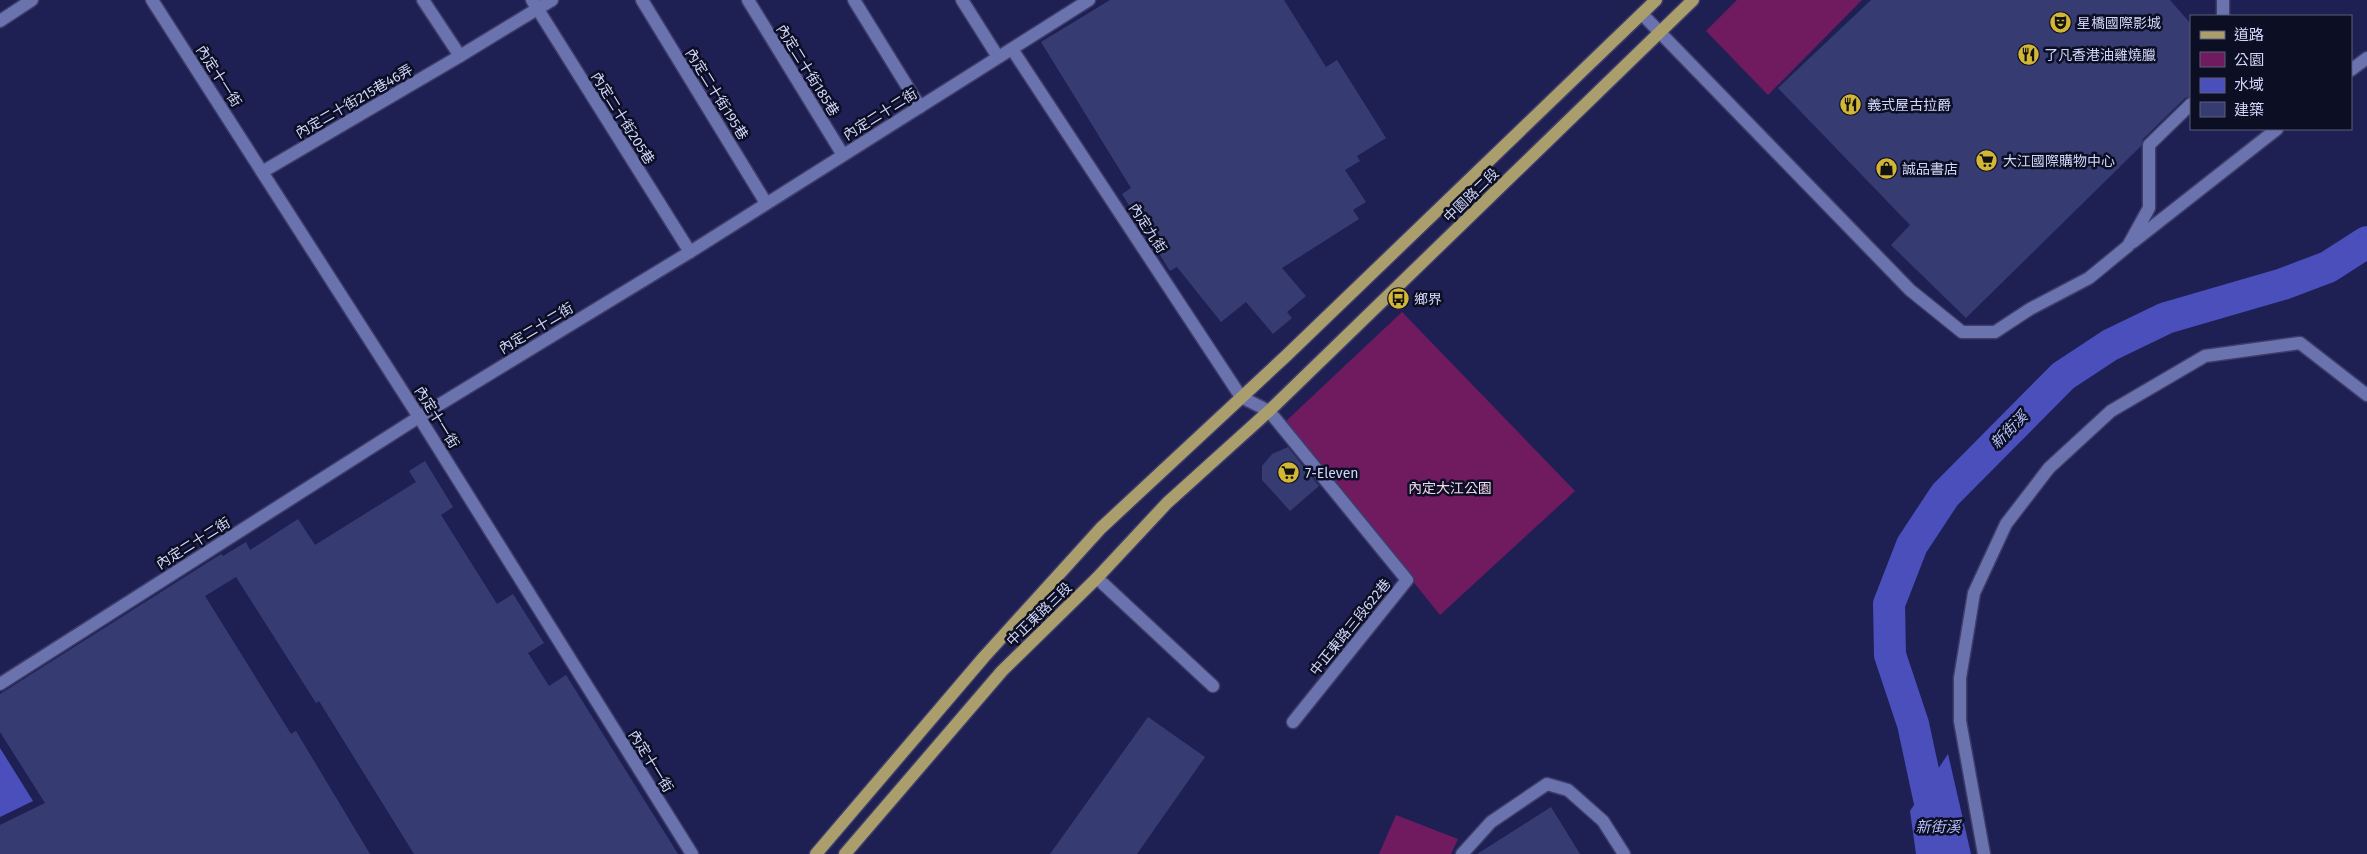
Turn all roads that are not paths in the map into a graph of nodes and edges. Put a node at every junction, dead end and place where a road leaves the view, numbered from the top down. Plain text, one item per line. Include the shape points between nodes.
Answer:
1 (32, 0) edge
2 (152, 0) edge
3 (423, 0) edge
4 (552, 0) edge
5 (642, 0) edge
6 (748, 0) edge
7 (854, 0) edge
8 (962, 0) edge
9 (1089, 0) edge
10 (1656, 0) edge
11 (1693, 0) edge
12 (2223, 0) edge
13 (535, 4) edge
14 (1642, 14) junction
15 (2223, 15) edge
16 (0, 21) edge
17 (1660, 33) junction
18 (1012, 49) junction
19 (460, 56) junction
20 (998, 57) junction
21 (2367, 58) edge
22 (2352, 69) edge
23 (2190, 105) edge
24 (920, 107) junction
25 (2276, 130) edge
26 (843, 155) junction
27 (262, 172) junction
28 (766, 204) junction
29 (2128, 246) junction
30 (690, 252) junction
31 (2367, 395) edge
32 (1241, 397) junction
33 (1270, 411) junction
34 (419, 417) junction
35 (1097, 578) junction
36 (0, 684) edge
37 (1213, 686) dead end
38 (1293, 722) dead end
39 (692, 854) edge
40 (816, 854) edge
41 (846, 854) edge
42 (1462, 854) edge
43 (1624, 854) edge
44 (1984, 854) edge

1 - 16 street
2 - 27 street, 內定十一街
3 - 19 street
4 - 13 street, 內定二十街215巷46弄
5 - 28 street, 內定二十街195巷
6 - 26 street, 內定二十街185巷
7 - 24 street
8 - 20 street
9 - 18 street, 內定二十二街
10 - 14 main road, 中園路二段
11 - 17 main road, 中園路二段
12 - 15 street
13 - 19 street, 內定二十街215巷46弄
13 - 30 street, 內定二十街205巷
14 - 17 street
14 - 32 main road, 中園路二段
17 - 29 street via 1910,290 1962,332 1995,332 2030,309 2089,278
17 - 33 main road, 中園路二段
18 - 20 street, 內定二十二街
18 - 32 street, 內定九街
19 - 27 street, 內定二十街215巷46弄
20 - 24 street, 內定二十二街
21 - 22 street
23 - 29 street via 2149,145 2148,208
24 - 26 street, 內定二十二街
25 - 29 street
26 - 28 street, 內定二十二街
27 - 34 street, 內定十一街
28 - 30 street, 內定二十二街
30 - 34 street, 內定二十二街
31 - 44 street via 2300,343 2205,356 2107,413 2049,468 2006,524 1974,593 1960,678 1960,721
32 - 33 street
32 - 40 main road, 中園路二段 via 1101,528 984,657
33 - 35 main road, 中正東路三段 via 1166,503
33 - 38 street, 中正東路三段622巷 via 1407,580
34 - 36 street, 內定二十二街
34 - 39 street, 內定十一街
35 - 37 street
35 - 41 main road, 中正東路三段 via 1002,671
42 - 43 street via 1491,822 1547,784 1568,790 1603,821

